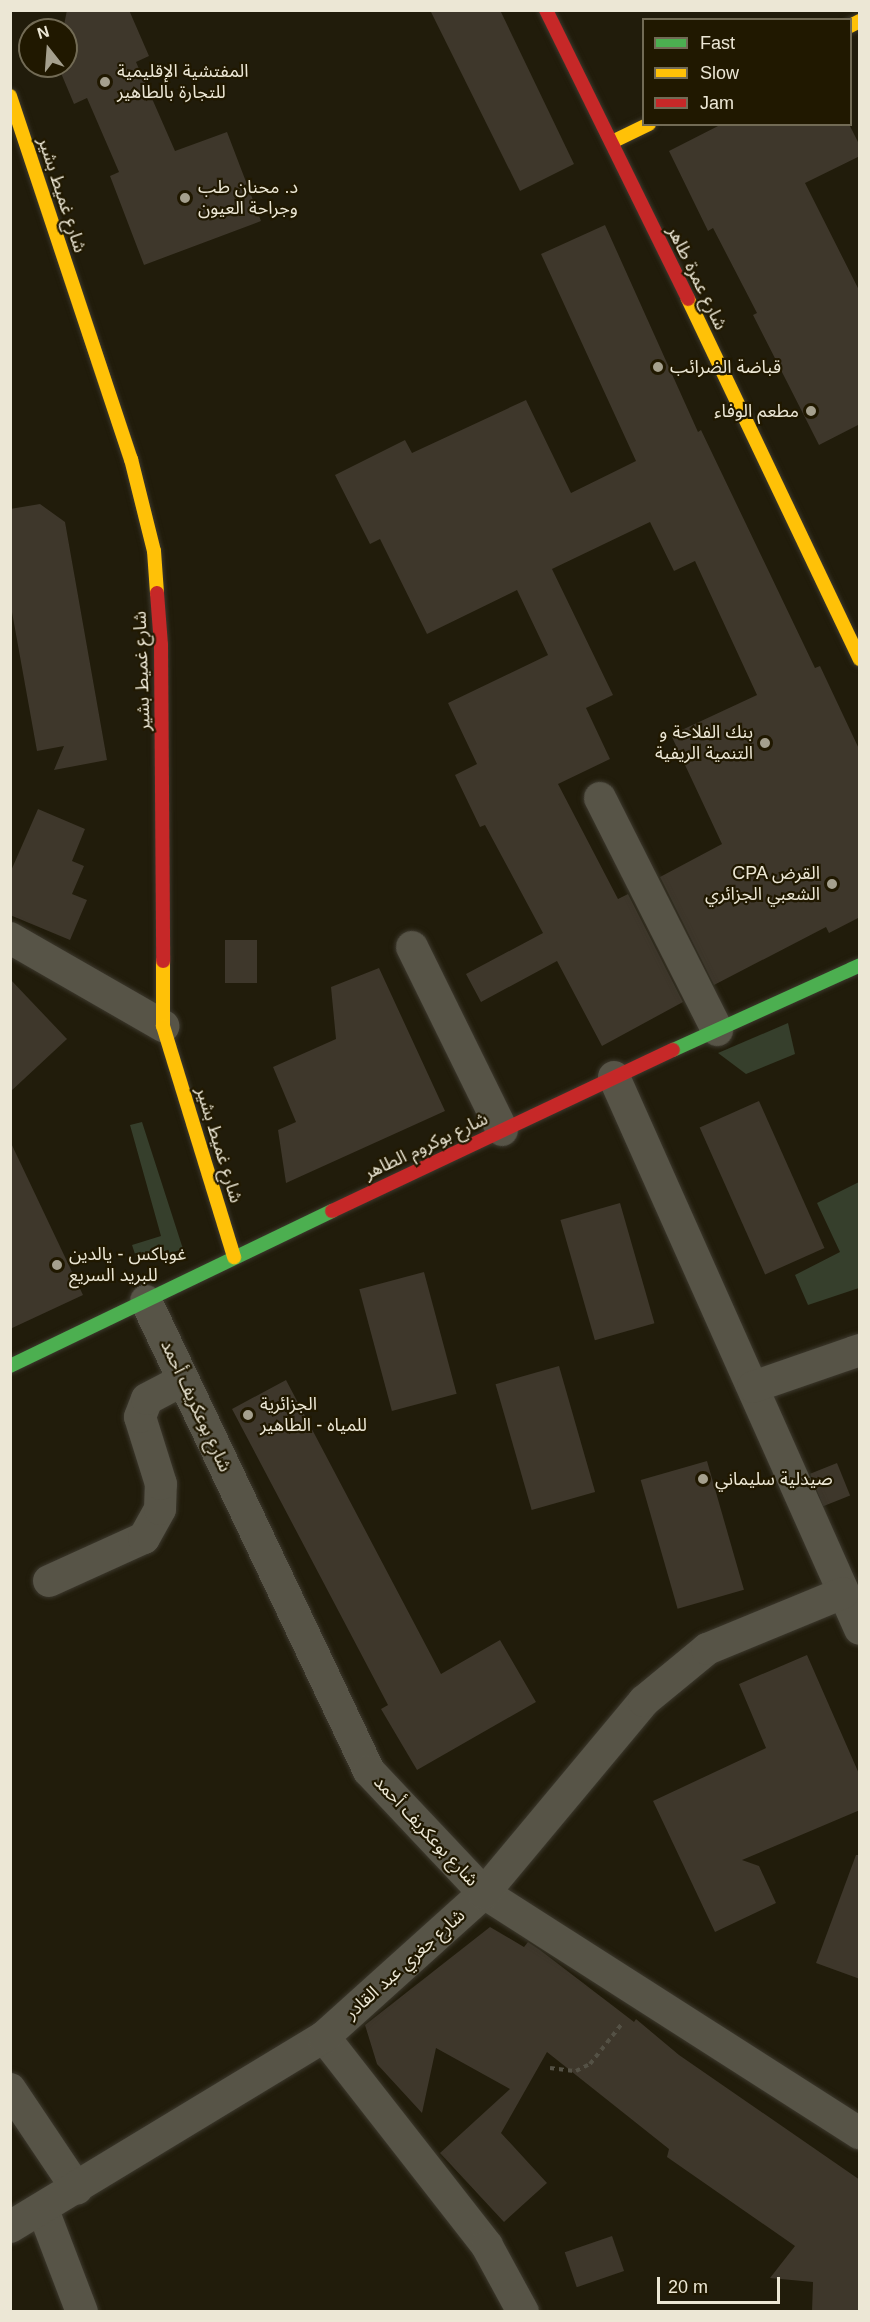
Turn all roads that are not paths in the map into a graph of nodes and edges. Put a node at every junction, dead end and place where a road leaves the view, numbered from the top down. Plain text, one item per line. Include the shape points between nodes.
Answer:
1 (546, 10) edge
2 (10, 96) edge
3 (645, 126) edge
4 (612, 142) junction
5 (860, 659) edge
6 (600, 798) dead end
7 (10, 938) edge
8 (412, 947) dead end
9 (860, 965) edge
10 (163, 1026) junction
11 (717, 1030) junction
12 (614, 1077) junction
13 (502, 1130) junction
14 (234, 1257) junction
15 (146, 1301) junction
16 (860, 1350) edge
17 (10, 1366) edge
18 (183, 1380) junction
19 (753, 1387) junction
20 (49, 1581) dead end
21 (843, 1593) junction
22 (860, 1629) edge
23 (484, 1893) junction
24 (324, 2037) junction
25 (10, 2089) edge
26 (860, 2133) edge
27 (77, 2188) junction
28 (43, 2210) junction
29 (10, 2228) edge
30 (82, 2312) edge
31 (523, 2312) edge

1 - 4 main road, شارع عمرة طاهر
2 - 10 main road, شارع غميط بشير via 131,459 154,551 161,645
3 - 4 main road
4 - 5 main road, شارع عمرة طاهر
6 - 11 street
7 - 10 street
8 - 13 street
9 - 11 main road, شارع بوكروم الطاهر
10 - 14 main road, شارع غميط بشير
11 - 12 main road, شارع بوكروم الطاهر
12 - 13 main road, شارع بوكروم الطاهر
12 - 19 street
13 - 14 main road, شارع بوكروم الطاهر
14 - 15 main road, شارع بوكروم الطاهر
15 - 17 main road, شارع بوكروم الطاهر
15 - 18 street, شارع بوعكريف أحمد
16 - 19 street
18 - 20 street via 147,1400 140,1418 161,1484 160,1509 144,1538
18 - 23 street, شارع بوعكريف أحمد via 369,1771
19 - 21 street
21 - 22 street
21 - 23 street, شارع جغري عبد القادر via 707,1648 644,1701
23 - 24 street, شارع جغري عبد القادر
23 - 26 street, شارع بوعكريف أحمد
24 - 27 street, شارع جغري عبد القادر
24 - 31 street via 487,2246
25 - 27 street
27 - 28 street, شارع جغري عبد القادر
28 - 29 street, شارع جغري عبد القادر
28 - 30 street

